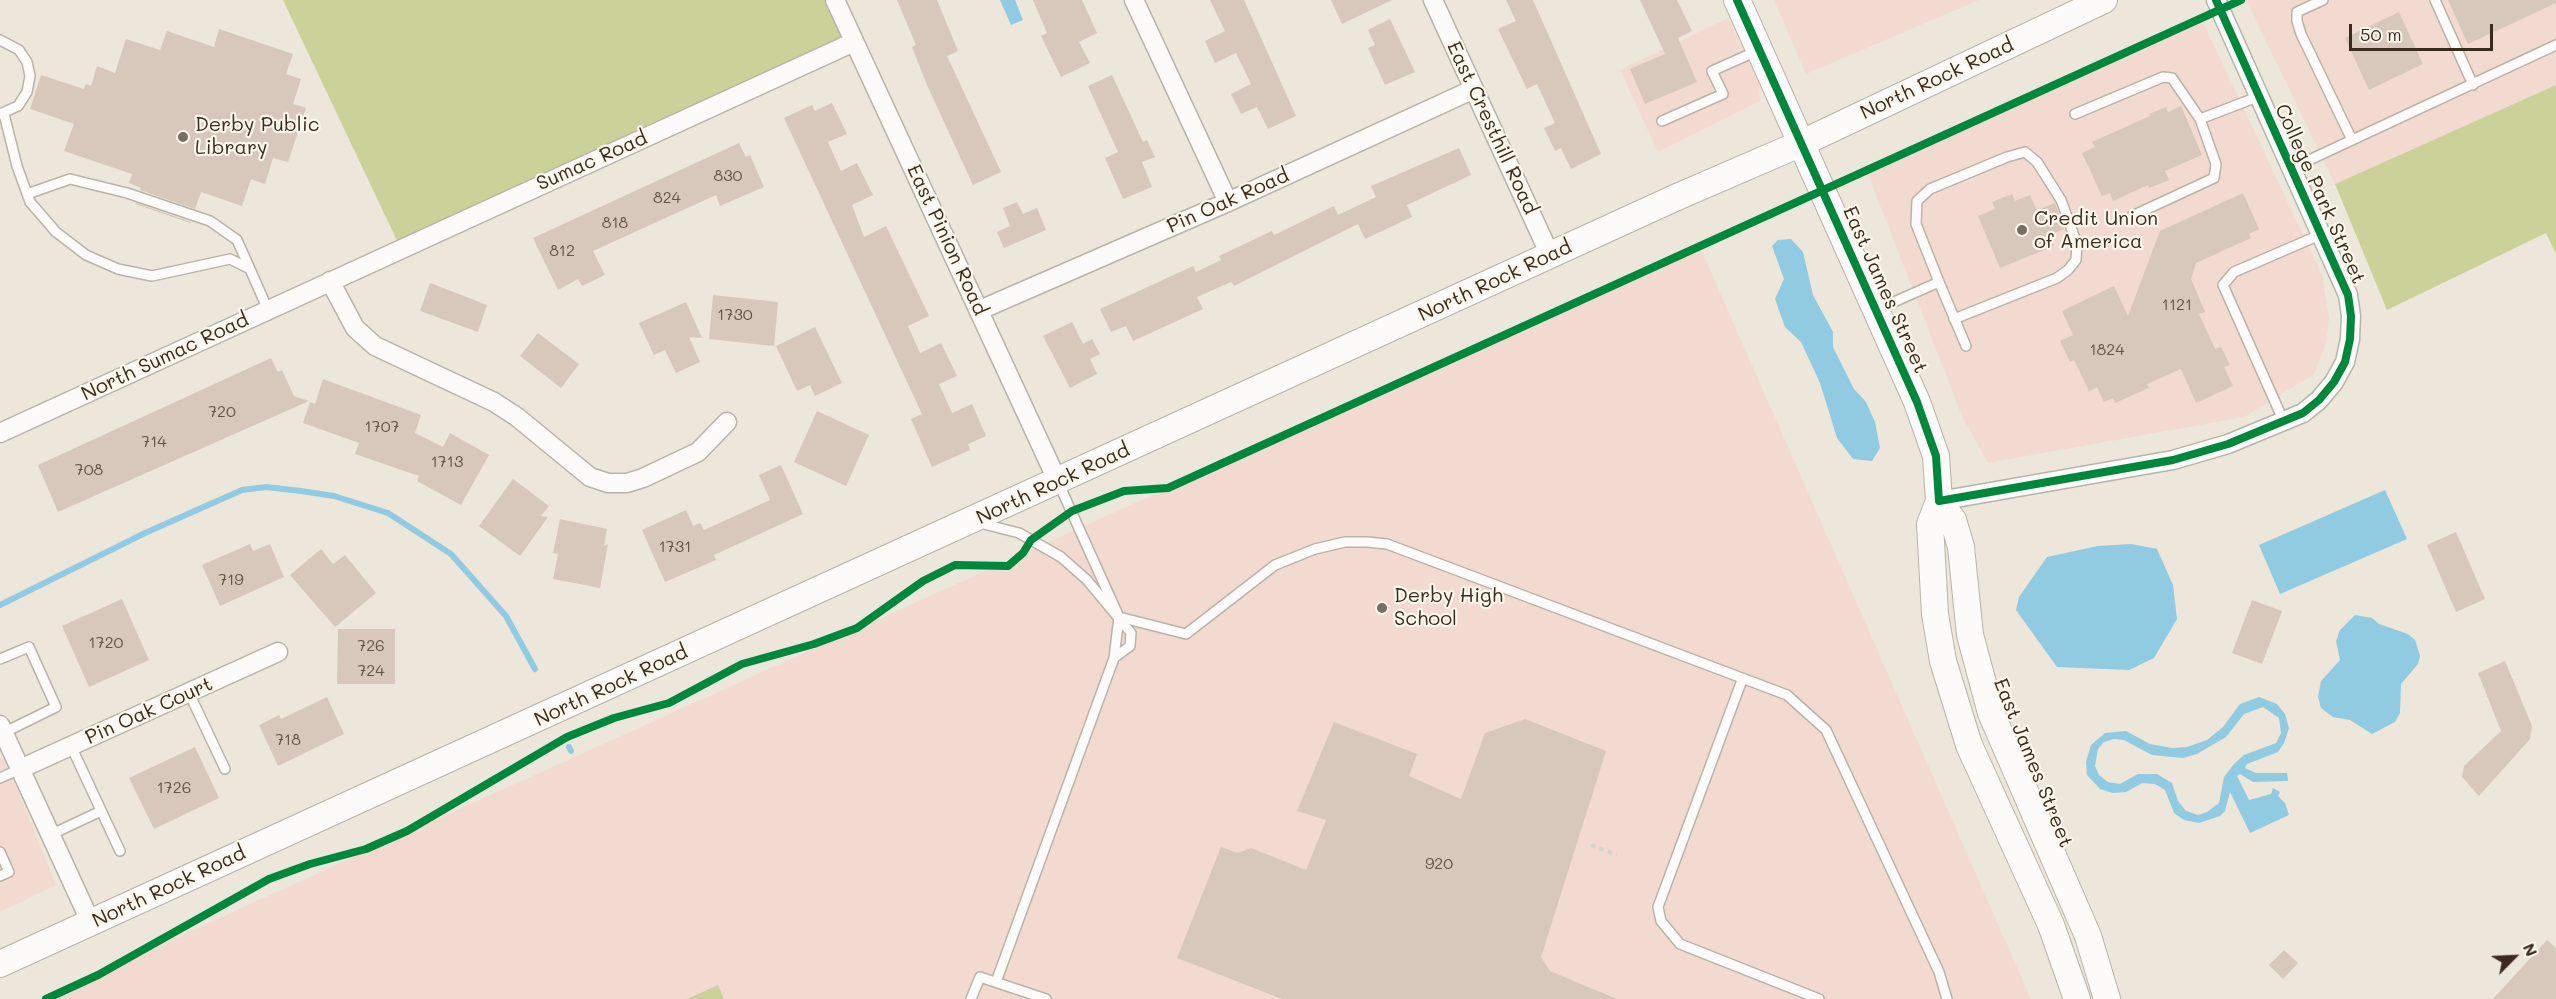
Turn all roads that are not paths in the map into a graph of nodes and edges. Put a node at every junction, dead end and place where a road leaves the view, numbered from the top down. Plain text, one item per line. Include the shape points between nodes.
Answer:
1 (835, 0) edge
2 (1134, 0) edge
3 (1433, 0) edge
4 (1737, 0) edge
5 (2104, 0) edge
6 (2216, 0) edge
7 (2323, 0) edge
8 (2434, 0) edge
9 (0, 40) edge
10 (854, 42) junction
11 (2556, 45) edge
12 (1760, 50) junction
13 (2473, 85) junction
14 (1474, 89) junction
15 (2260, 96) junction
16 (2, 114) edge
17 (2075, 114) dead end
18 (2200, 119) junction
19 (1662, 122) dead end
20 (2352, 140) junction
21 (1802, 143) junction
22 (2292, 168) junction
23 (27, 194) junction
24 (1228, 202) junction
25 (2132, 216) dead end
26 (2322, 234) junction
27 (1550, 255) junction
28 (250, 269) junction
29 (330, 281) junction
30 (1939, 282) junction
31 (268, 310) junction
32 (980, 310) junction
33 (1876, 310) junction
34 (1954, 319) junction
35 (1966, 346) dead end
36 (727, 422) dead end
37 (2285, 422) junction
38 (0, 433) edge
39 (1058, 482) junction
40 (1939, 501) junction
41 (972, 521) junction
42 (1119, 617) junction
43 (278, 652) dead end
44 (1114, 658) junction
45 (0, 659) edge
46 (1742, 680) junction
47 (189, 693) junction
48 (2, 729) edge
49 (71, 746) junction
50 (20, 769) junction
51 (225, 769) dead end
52 (0, 778) edge
53 (101, 811) junction
54 (50, 835) junction
55 (120, 851) dead end
56 (0, 852) edge
57 (0, 876) edge
58 (91, 923) junction
59 (0, 964) edge
60 (996, 982) junction
61 (971, 999) edge
62 (1046, 999) edge
63 (1819, 999) edge
64 (1947, 999) edge
65 (2077, 999) edge
66 (2107, 999) edge

1 - 10 street, East Pinion Road
2 - 24 street
3 - 14 street, East Cresthill Road
4 - 12 main road, East James Street
5 - 21 main road, North Rock Road
6 - 15 street, College Park Street
7 - 20 lane via 2297,12 2297,21
8 - 13 lane
9 - 16 lane via 18,50 27,62 30,76 27,92 18,105
10 - 29 street, Sumac Road
10 - 32 street, East Pinion Road
11 - 13 lane
12 - 19 lane via 1712,71 1723,94
12 - 21 main road, East James Street
13 - 20 lane
14 - 24 street, Pin Oak Road
14 - 27 street, East Cresthill Road
15 - 18 lane
15 - 22 street, College Park Street
16 - 23 lane
17 - 18 lane via 2163,77 2172,78
18 - 25 lane via 2216,164 2214,178
20 - 22 lane
21 - 27 main road, North Rock Road
21 - 33 main road, East James Street
22 - 26 street, College Park Street
23 - 28 lane via 70,179 137,196 210,221 237,240
23 - 28 lane via 56,232 86,255 118,269 152,276 230,259
24 - 32 street, Pin Oak Road
26 - 37 street, College Park Street via 2348,296 2350,339 2334,382 2319,400
26 - 37 lane via 2234,272 2223,285
27 - 39 main road, North Rock Road
28 - 31 lane
29 - 31 street, North Sumac Road
29 - 36 street via 356,328 375,346 494,402 590,477 608,483 643,478 698,452
30 - 33 lane
30 - 34 lane
30 - 34 lane via 1916,224 1917,201 1930,189 2025,152 2037,162 2061,200 2078,244 2076,260 2057,278
31 - 38 street, North Sumac Road
32 - 39 street, East Pinion Road
33 - 40 main road, East James Street via 1928,430 1936,456
34 - 35 lane
37 - 40 street, College Park Street via 2173,460
39 - 41 main road, North Rock Road
39 - 42 lane
40 - 65 main road, East James Street via 1930,524 1935,614 1943,662 1969,745 2051,925
40 - 66 main road, East James Street via 1953,520 1961,547 1970,635 1991,713 2088,936
41 - 42 lane via 1018,533 1062,558
41 - 58 main road, North Rock Road
42 - 44 lane
42 - 44 lane via 1131,633 1130,646
42 - 46 lane via 1186,634 1275,565 1345,542 1387,544
43 - 47 street, Pin Oak Court
44 - 60 lane
45 - 48 lane via 28,647 56,707
46 - 63 lane via 1658,907 1661,921 1680,944
46 - 64 lane via 1787,695 1826,730 1939,972
47 - 49 street, Pin Oak Court
47 - 51 lane
48 - 50 street
49 - 50 street, Pin Oak Court
49 - 53 lane
50 - 52 lane
50 - 54 street
53 - 54 lane
53 - 55 lane
54 - 58 street
56 - 57 lane via 9,872
58 - 59 main road, North Rock Road
60 - 61 lane via 980,977
60 - 62 lane

